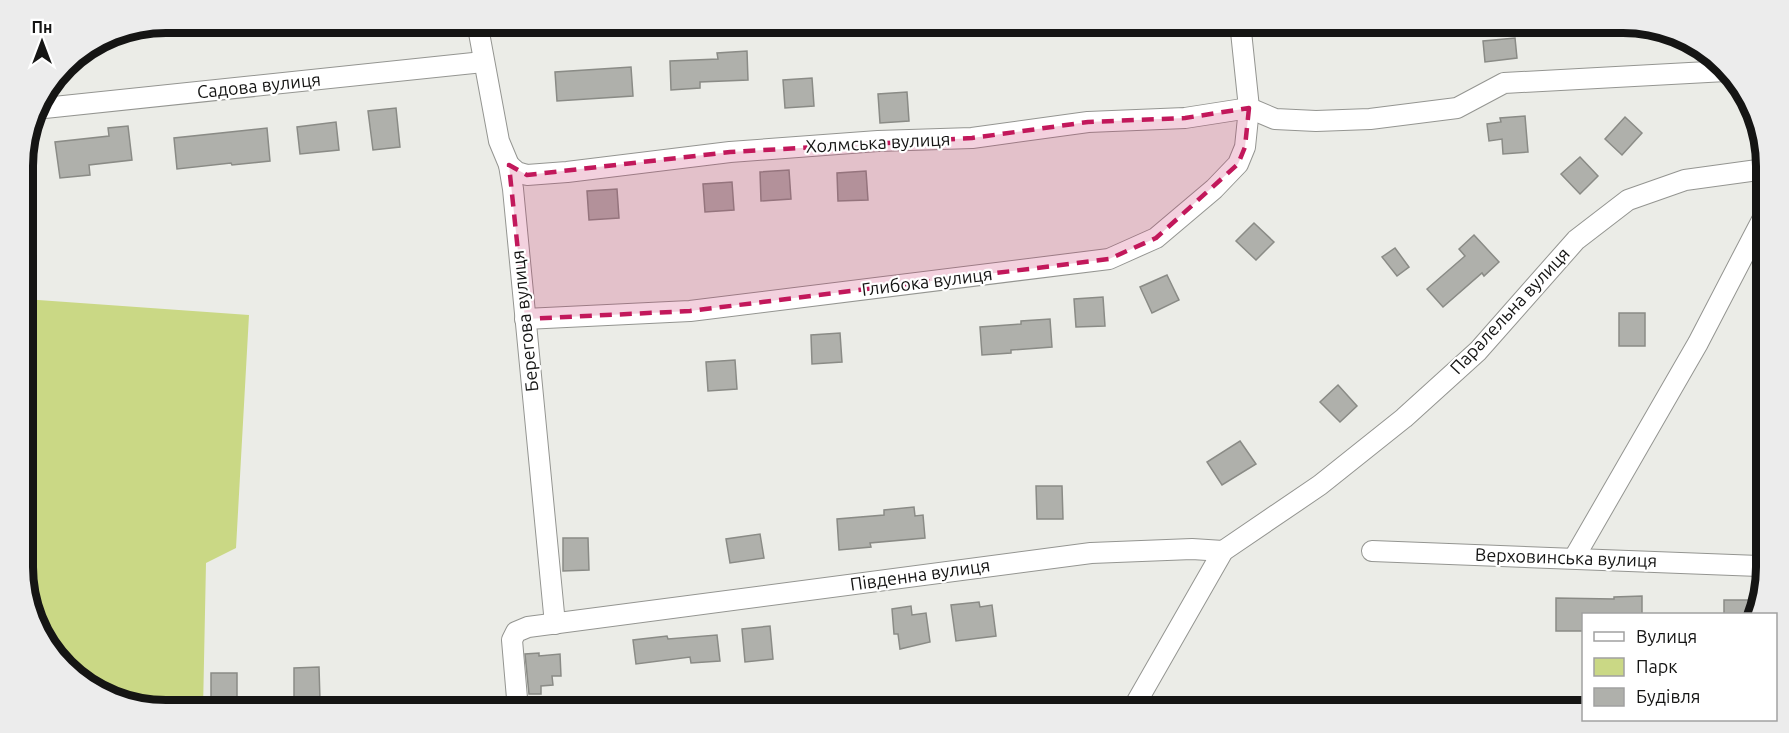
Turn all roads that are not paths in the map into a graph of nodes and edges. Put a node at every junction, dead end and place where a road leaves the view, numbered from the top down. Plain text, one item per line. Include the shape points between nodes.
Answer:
1 (479, 33) edge
2 (1241, 33) edge
3 (483, 62) junction
4 (1716, 71) edge
5 (1249, 108) junction
6 (46, 109) edge
7 (509, 165) junction
8 (1756, 170) edge
9 (1756, 231) edge
10 (525, 319) junction
11 (1223, 551) junction
12 (1372, 551) dead end
13 (1574, 558) junction
14 (1756, 566) edge
15 (555, 624) junction
16 (517, 700) edge
17 (1138, 700) edge

1 - 3 street, Берегова вулиця
2 - 5 street, Глибока вулиця
3 - 6 street, Садова вулиця
3 - 7 street, Берегова вулиця via 499,141
4 - 5 street via 1504,83 1457,108 1370,119 1275,119
5 - 7 street, Холмська вулиця via 1185,118 1088,122 972,138 730,152 567,172 527,175
5 - 10 street, Глибока вулиця via 1245,147 1238,164 1156,238 1108,259 690,310
7 - 10 street, Берегова вулиця
8 - 11 street, Паралельна вулиця via 1685,180 1628,200 1576,240 1478,351 1404,418 1320,484
9 - 13 street via 1698,343
10 - 15 street, Берегова вулиця
11 - 15 street, Південна вулиця via 1091,553
11 - 17 street
12 - 13 street, Верховинська вулиця
13 - 14 street, Верховинська вулиця
15 - 16 street, Південна вулиця via 528,627 513,635

